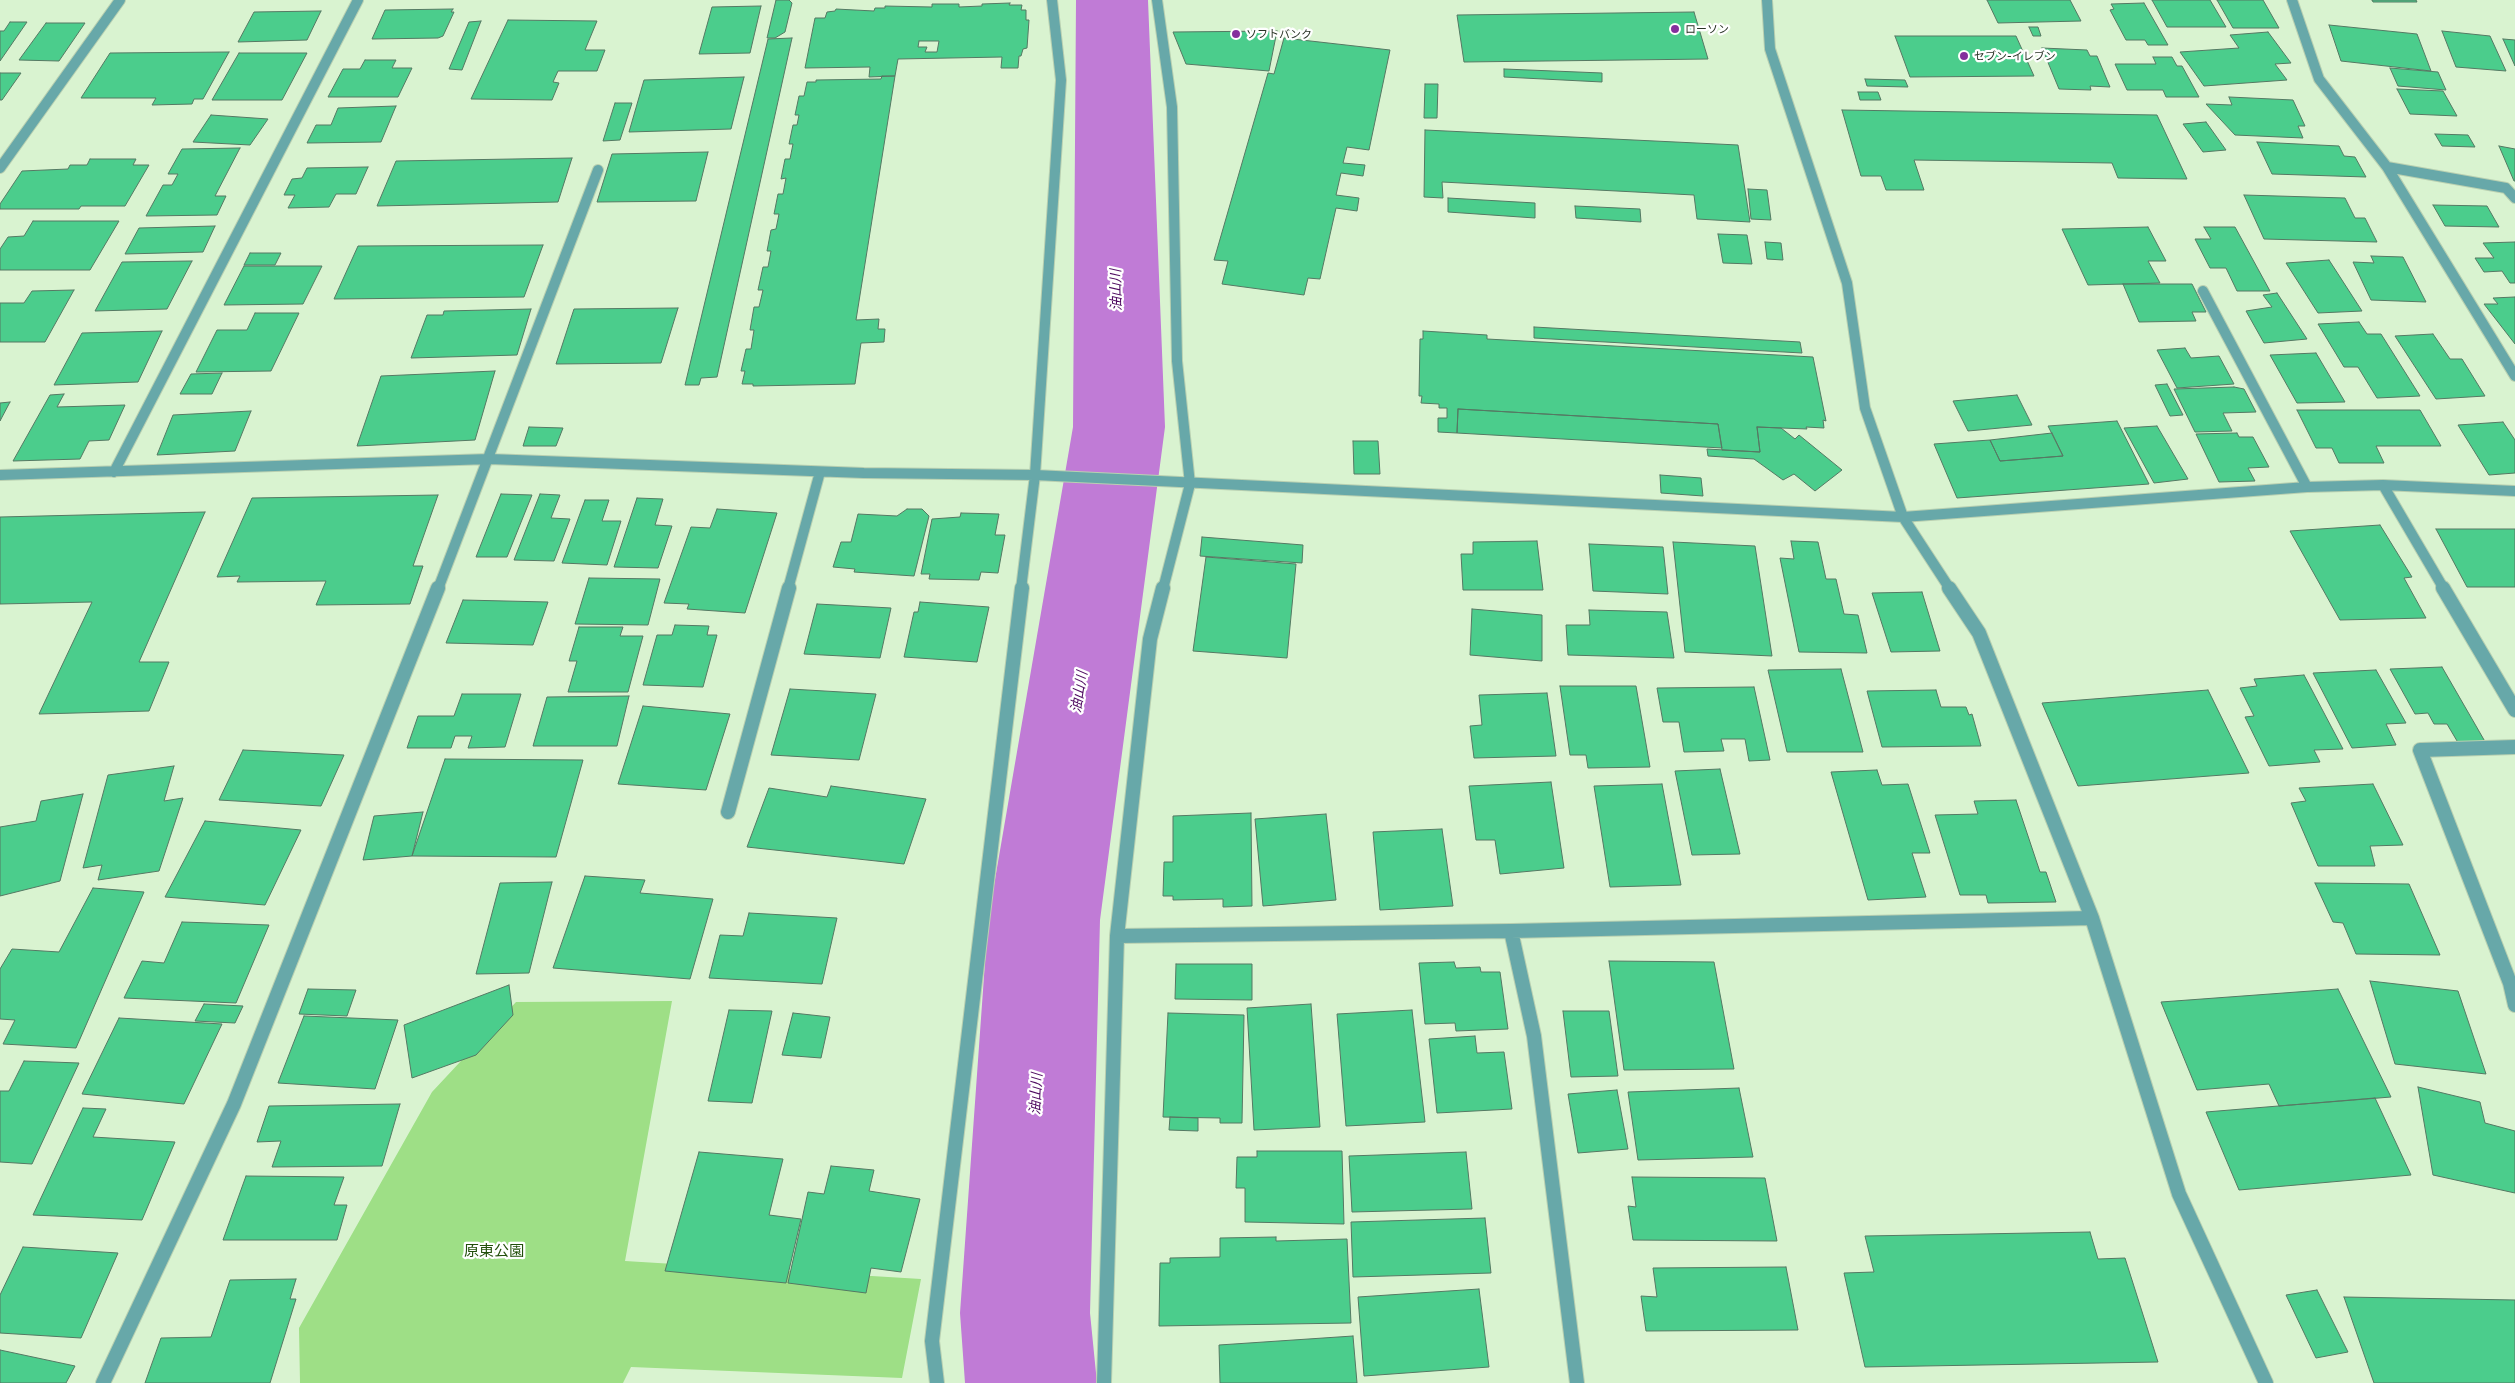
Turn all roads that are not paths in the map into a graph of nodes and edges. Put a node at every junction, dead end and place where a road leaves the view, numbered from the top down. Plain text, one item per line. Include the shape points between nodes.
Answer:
1 (120, 0) edge
2 (358, 0) edge
3 (1052, 0) edge
4 (1157, 0) edge
5 (1767, 0) edge
6 (2292, 0) edge
7 (2387, 167) junction
8 (0, 168) edge
9 (598, 170) dead end
10 (2515, 198) edge
11 (2204, 291) dead end
12 (2515, 376) edge
13 (489, 459) junction
14 (114, 472) junction
15 (820, 472) junction
16 (1035, 474) junction
17 (0, 476) edge
18 (1190, 484) junction
19 (2383, 485) junction
20 (2307, 487) junction
21 (2515, 491) edge
22 (1903, 517) junction
23 (2515, 710) edge
24 (2515, 748) edge
25 (728, 812) dead end
26 (2092, 918) junction
27 (1511, 931) junction
28 (1117, 936) junction
29 (2515, 1004) edge
30 (103, 1383) edge
31 (937, 1383) edge
32 (1104, 1383) edge
33 (1577, 1383) edge
34 (2266, 1383) edge

1 - 8 street
2 - 14 street
3 - 16 street via 1061,80
4 - 18 street via 1172,107 1177,361
5 - 22 street via 1770,49 1847,283 1865,408
6 - 7 street via 2319,79
7 - 10 street via 2506,188
7 - 12 street
9 - 13 street
11 - 20 street
13 - 14 street
13 - 15 street
13 - 30 street via 234,1104
14 - 17 street
15 - 16 street
15 - 25 street
16 - 18 street
16 - 31 street via 932,1341
18 - 22 street
18 - 28 street via 1150,639
19 - 20 street
19 - 21 street
19 - 23 street
20 - 22 street
22 - 26 street via 1979,633
24 - 29 street via 2420,750 2510,983
26 - 27 street
26 - 34 street via 2179,1194
27 - 28 street
27 - 33 street via 1534,1036
28 - 32 street

